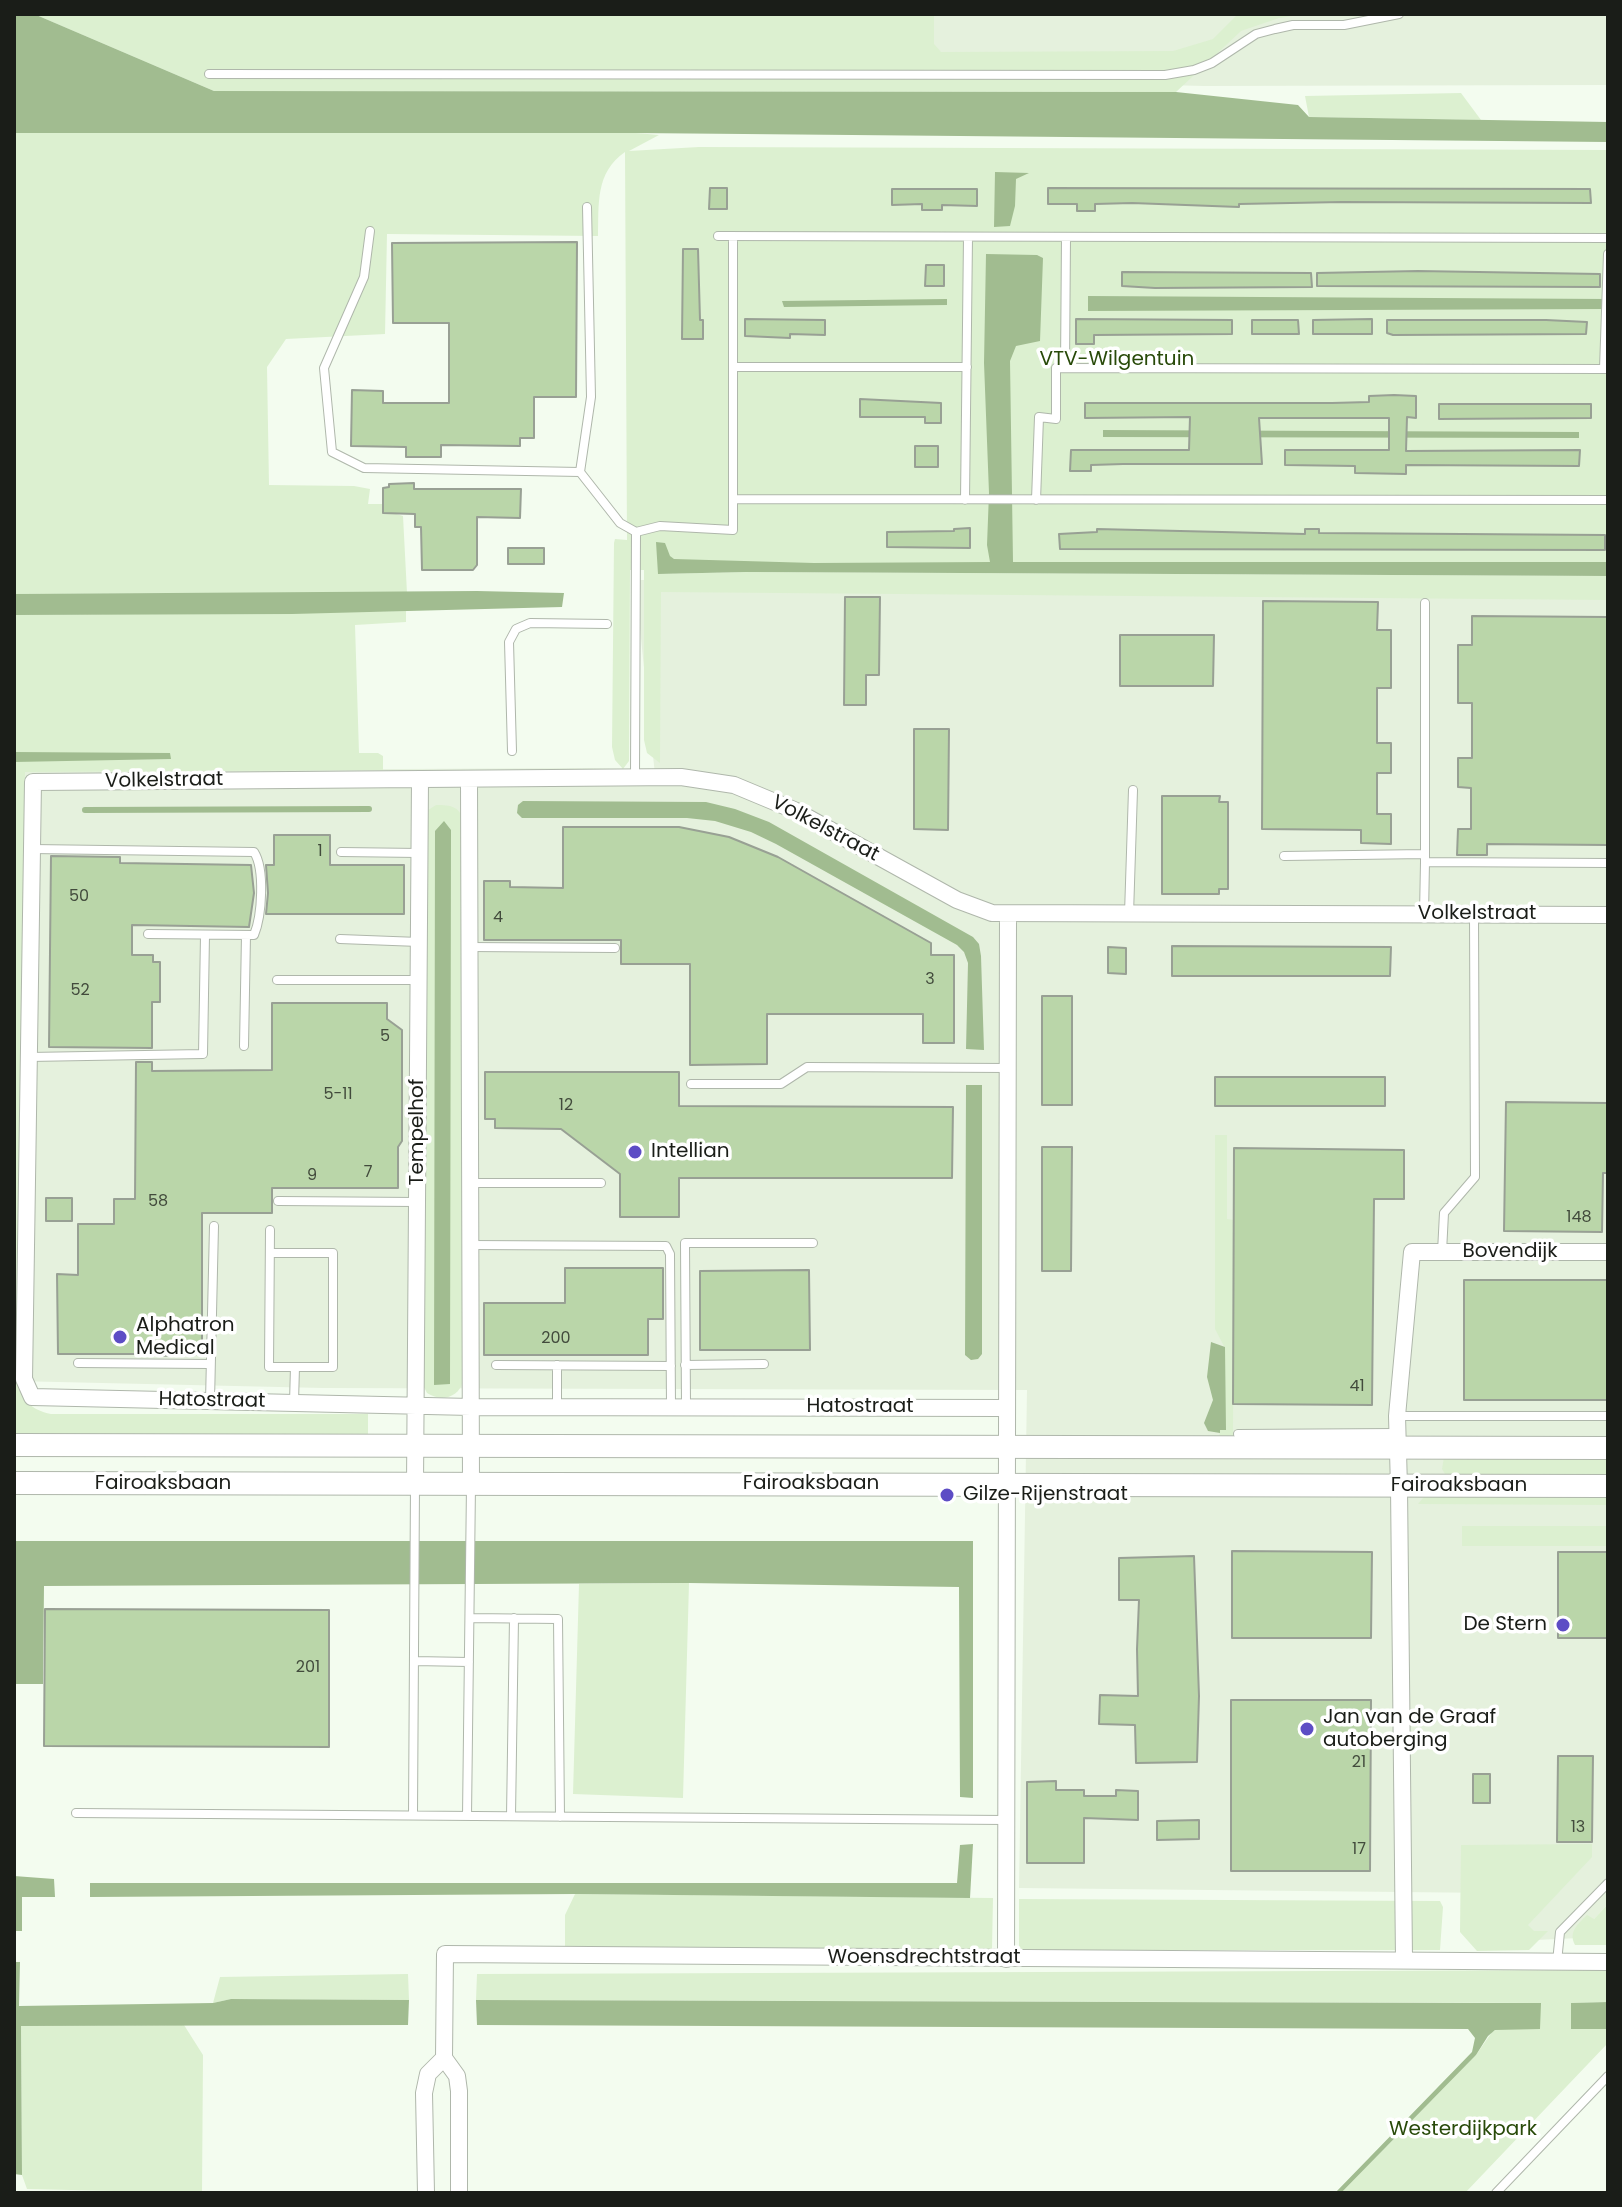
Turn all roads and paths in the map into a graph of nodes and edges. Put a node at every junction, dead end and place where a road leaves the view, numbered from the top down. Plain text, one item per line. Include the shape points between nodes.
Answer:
1 (1399, 14) edge
2 (209, 74) dead end
3 (587, 207) dead end
4 (370, 231) dead end
5 (718, 236) dead end
6 (733, 236) junction
7 (968, 237) junction
8 (1066, 237) junction
9 (1608, 238) edge
10 (1608, 254) edge
11 (733, 367) junction
12 (967, 367) junction
13 (1065, 368) junction
14 (1606, 369) edge
15 (580, 472) junction
16 (733, 499) junction
17 (965, 500) junction
18 (1036, 500) junction
19 (1608, 500) edge
20 (636, 532) junction
21 (1425, 603) dead end
22 (607, 624) dead end
23 (512, 751) dead end
24 (635, 776) junction
25 (420, 779) junction
26 (469, 779) junction
27 (33, 782) joint
28 (1133, 790) dead end
29 (32, 849) junction
30 (341, 852) dead end
31 (419, 853) junction
32 (1284, 856) dead end
33 (1425, 858) junction
34 (1608, 863) edge
35 (1129, 914) junction
36 (1424, 914) junction
37 (1474, 914) junction
38 (1008, 915) junction
39 (1608, 915) edge
40 (148, 934) dead end
41 (205, 935) junction
42 (246, 935) junction
43 (340, 939) dead end
44 (419, 942) junction
45 (469, 947) junction
46 (615, 948) dead end
47 (277, 980) dead end
48 (419, 980) junction
49 (244, 1046) dead end
50 (29, 1057) junction
51 (1008, 1068) junction
52 (691, 1084) dead end
53 (470, 1183) junction
54 (601, 1183) dead end
55 (278, 1201) dead end
56 (417, 1202) junction
57 (214, 1226) dead end
58 (270, 1230) dead end
59 (813, 1243) dead end
60 (470, 1245) junction
61 (1442, 1252) junction
62 (1608, 1252) edge
63 (270, 1253) junction
64 (78, 1363) dead end
65 (210, 1364) junction
66 (764, 1364) dead end
67 (496, 1365) dead end
68 (557, 1365) junction
69 (685, 1365) junction
70 (671, 1366) junction
71 (295, 1367) junction
72 (210, 1401) junction
73 (294, 1403) junction
74 (416, 1406) junction
75 (678, 1406) junction
76 (471, 1407) junction
77 (557, 1407) junction
78 (1007, 1408) junction
79 (1397, 1416) junction
80 (1608, 1416) edge
81 (1238, 1434) dead end
82 (1397, 1440) junction
83 (14, 1445) edge
84 (1007, 1445) junction
85 (416, 1446) junction
86 (471, 1446) junction
87 (1608, 1448) edge
88 (14, 1483) edge
89 (415, 1485) junction
90 (471, 1485) junction
91 (1007, 1486) junction
92 (1608, 1486) edge
93 (1399, 1487) junction
94 (470, 1618) junction
95 (514, 1618) junction
96 (414, 1661) junction
97 (469, 1662) junction
98 (76, 1813) dead end
99 (413, 1815) junction
100 (467, 1816) junction
101 (511, 1816) junction
102 (560, 1817) junction
103 (1006, 1820) junction
104 (1608, 1883) edge
105 (1006, 1959) junction
106 (1404, 1959) junction
107 (1557, 1962) junction
108 (1608, 1962) edge
109 (444, 2058) junction
110 (1608, 2076) edge
111 (426, 2193) edge
112 (459, 2193) edge
113 (1496, 2193) edge

1 - 2 lane via 1344,25 1275,29 1256,34 1212,63 1165,75
3 - 15 lane via 591,397
4 - 15 lane via 364,277 324,368 332,452 364,468
5 - 6 lane
6 - 7 lane
6 - 11 lane
7 - 8 lane
7 - 12 lane
8 - 9 lane
8 - 13 lane
10 - 14 lane
11 - 12 lane
11 - 16 lane
12 - 17 lane
13 - 14 lane
13 - 18 lane via 1056,368 1056,419 1039,417
15 - 20 lane via 620,523
16 - 17 lane
16 - 20 lane via 733,530 660,526
17 - 18 lane
18 - 19 lane
20 - 24 lane
21 - 33 lane
22 - 23 lane via 530,623 516,629 509,642
24 - 26 street, Volkelstraat
24 - 38 street, Volkelstraat via 734,785 794,810 957,900
25 - 26 street, Volkelstraat
25 - 27 street, Volkelstraat
25 - 31 street, Tempelhof
26 - 45 street
27 - 29 street, Hatostraat
28 - 35 lane
29 - 42 lane via 254,852 260,861 260,922 254,935
29 - 50 street, Hatostraat
30 - 31 lane
31 - 44 street, Tempelhof
32 - 33 lane
33 - 34 lane
33 - 36 lane
35 - 36 street, Volkelstraat
35 - 38 street, Volkelstraat
36 - 37 street, Volkelstraat
37 - 39 street, Volkelstraat
37 - 61 lane via 1475,1177 1444,1213
38 - 51 street
40 - 41 lane
41 - 42 lane
41 - 50 lane via 203,1054
42 - 49 lane
43 - 44 lane
44 - 48 street, Tempelhof
45 - 46 lane
45 - 53 street
47 - 48 lane
48 - 56 street, Tempelhof
50 - 72 street, Hatostraat via 24,1379 32,1397
51 - 52 lane via 807,1067 781,1084
51 - 78 street
53 - 54 lane
53 - 60 street
55 - 56 lane
56 - 74 street, Tempelhof
57 - 65 lane
58 - 63 lane
59 - 69 lane via 685,1243
60 - 70 lane via 666,1246
60 - 76 street
61 - 62 street, Bovendijk
61 - 79 street, Bovendijk via 1412,1252
63 - 71 lane via 269,1367
63 - 71 lane via 333,1253 333,1367
64 - 65 lane
65 - 72 lane
66 - 69 lane
67 - 68 lane
68 - 70 lane
68 - 77 lane
69 - 75 lane
70 - 75 lane
71 - 73 lane
72 - 73 street, Hatostraat
73 - 74 street, Hatostraat
74 - 76 street, Hatostraat
74 - 85 street, Tempelhof
75 - 77 street, Hatostraat
75 - 78 street, Hatostraat
76 - 77 street, Hatostraat
76 - 86 street
78 - 84 street
79 - 80 lane
79 - 82 street
81 - 82 lane
82 - 84 main road, Fairoaksbaan
82 - 87 main road, Fairoaksbaan
82 - 93 street
83 - 85 main road, Fairoaksbaan
84 - 86 main road, Fairoaksbaan
84 - 91 street
85 - 86 main road, Fairoaksbaan
85 - 89 street, Tempelhof
86 - 90 street
88 - 89 main road, Fairoaksbaan
89 - 90 main road, Fairoaksbaan
89 - 96 lane
90 - 91 main road, Fairoaksbaan
90 - 94 lane
91 - 93 main road, Fairoaksbaan
91 - 103 street
92 - 93 main road, Fairoaksbaan
93 - 106 street
94 - 95 lane
94 - 97 lane
95 - 101 lane
95 - 102 lane via 558,1619
96 - 97 lane
96 - 99 lane
97 - 100 lane
98 - 99 lane
99 - 100 lane
100 - 101 lane
101 - 102 lane
102 - 103 lane
103 - 105 street
104 - 107 lane via 1560,1932
105 - 106 street, Woensdrechtstraat
105 - 109 street, Woensdrechtstraat via 445,1954
106 - 107 street, Woensdrechtstraat
107 - 108 street, Woensdrechtstraat
109 - 111 street via 428,2074 424,2093
109 - 112 street via 457,2076 459,2091
110 - 113 lane

